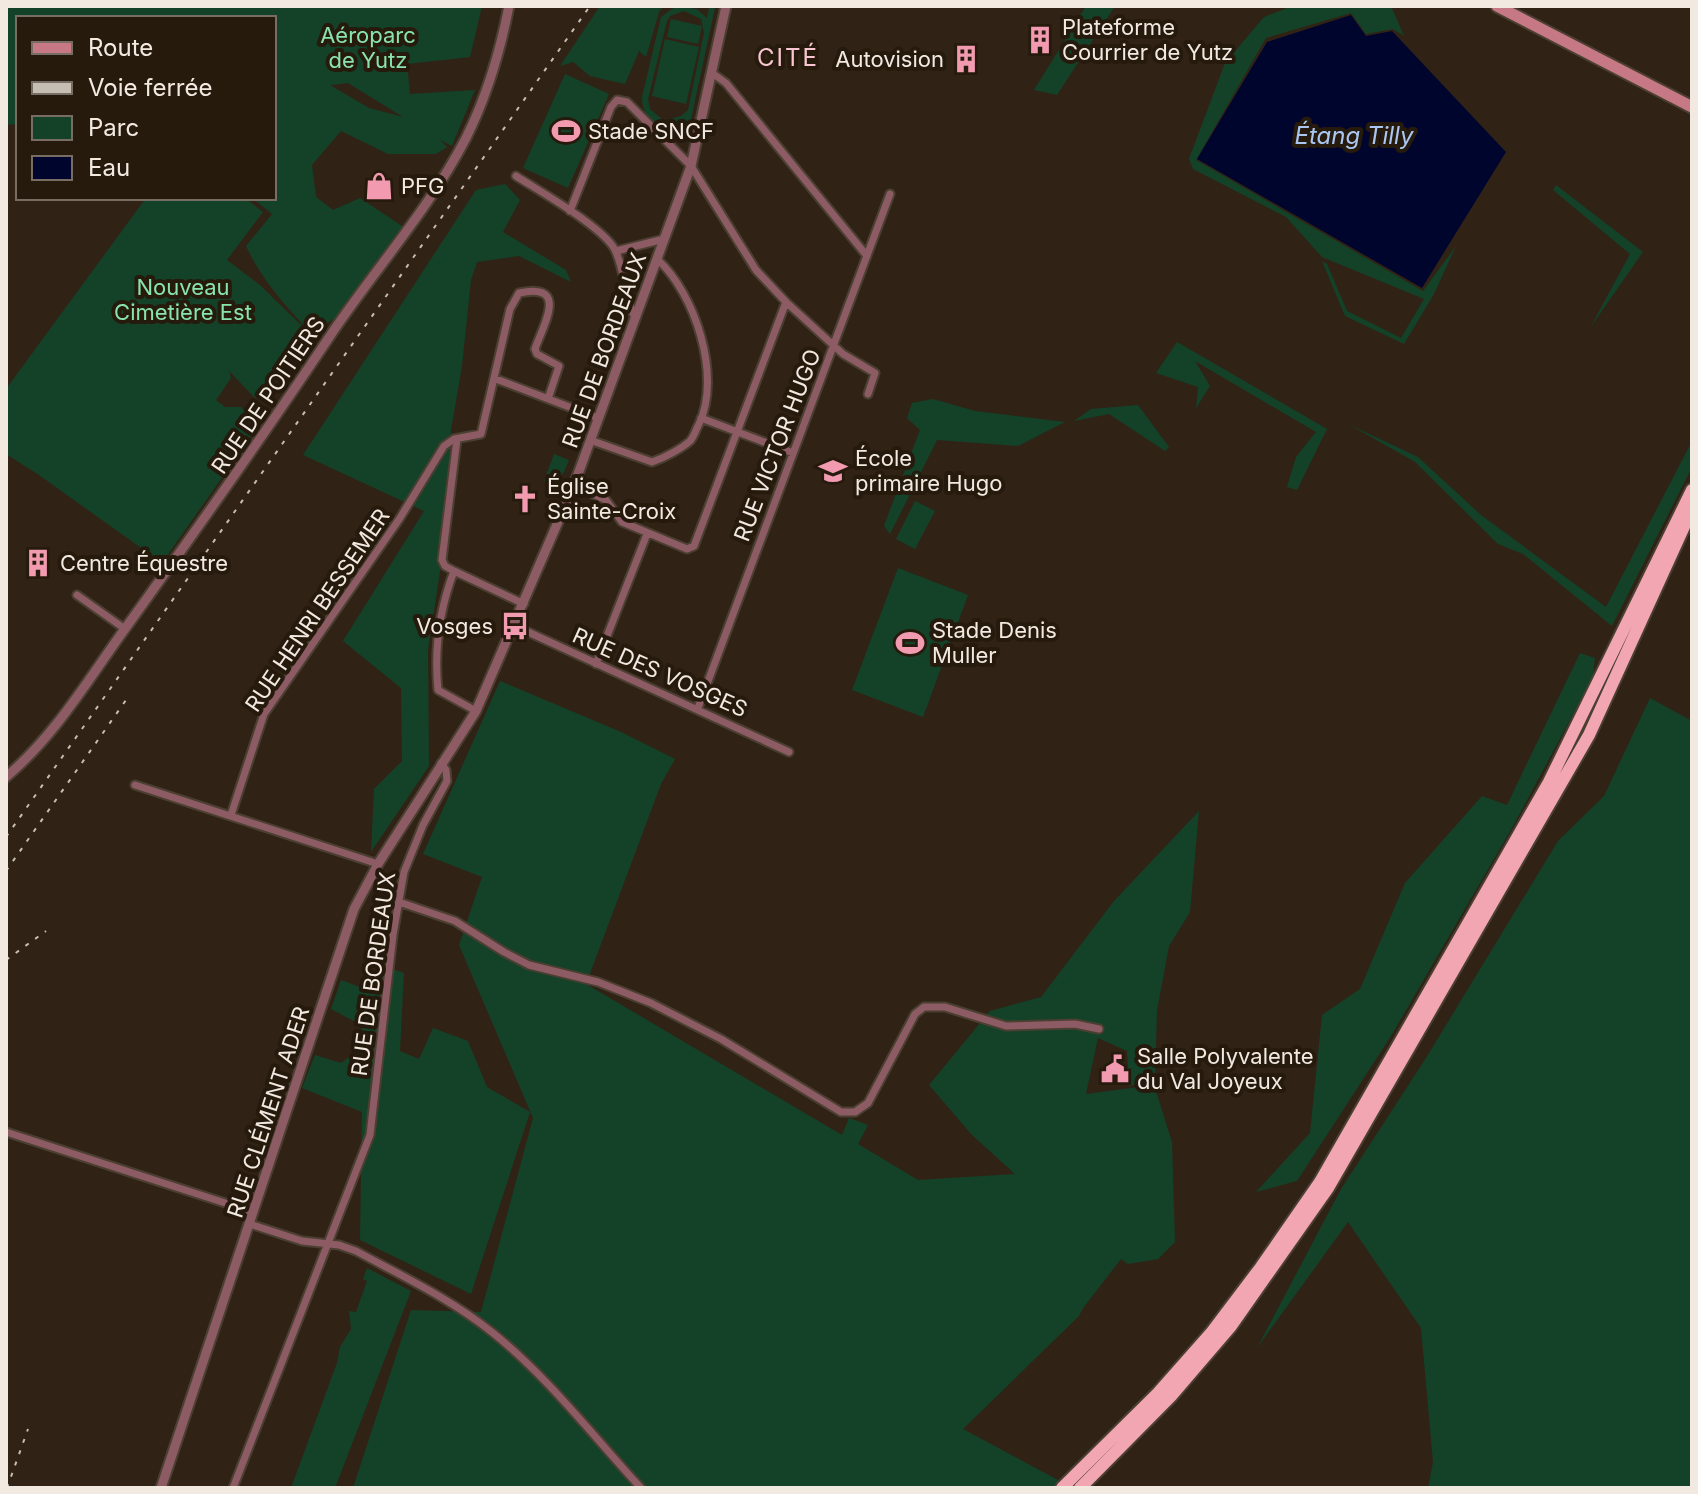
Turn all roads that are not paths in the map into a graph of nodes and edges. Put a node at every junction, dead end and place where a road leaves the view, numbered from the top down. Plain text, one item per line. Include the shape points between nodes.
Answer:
1 (509, 6) edge
2 (726, 6) edge
3 (1497, 6) edge
4 (712, 73) junction
5 (1692, 107) edge
6 (691, 166) junction
7 (516, 176) dead end
8 (890, 194) dead end
9 (570, 211) junction
10 (664, 239) junction
11 (616, 251) junction
12 (867, 256) junction
13 (657, 259) junction
14 (786, 302) junction
15 (635, 318) junction
16 (834, 345) junction
17 (496, 379) junction
18 (868, 394) dead end
19 (548, 399) junction
20 (598, 418) junction
21 (701, 418) junction
22 (737, 432) junction
23 (457, 439) junction
24 (590, 440) junction
25 (793, 453) junction
26 (574, 485) junction
27 (1692, 490) edge
28 (1692, 509) edge
29 (647, 534) junction
30 (454, 571) junction
31 (77, 595) dead end
32 (524, 604) junction
33 (515, 626) junction
34 (125, 629) junction
35 (596, 664) junction
36 (1613, 670) junction
37 (698, 708) junction
38 (476, 711) junction
39 (789, 752) dead end
40 (441, 763) junction
41 (6, 777) edge
42 (135, 785) dead end
43 (231, 815) junction
44 (378, 864) junction
45 (399, 902) junction
46 (1099, 1029) dead end
47 (6, 1132) edge
48 (253, 1212) junction
49 (250, 1224) junction
50 (327, 1243) junction
51 (161, 1488) edge
52 (233, 1488) edge
53 (641, 1488) edge
54 (1062, 1488) edge
55 (1080, 1488) edge

1 - 34 street, RUE DE POITIERS via 492,79 450,164
2 - 4 street, RUE DE BORDEAUX
3 - 5 main road
4 - 6 street, RUE DE BORDEAUX
4 - 12 street via 726,83
6 - 9 street via 627,102 617,100
6 - 10 street, RUE DE BORDEAUX
6 - 14 street via 756,270
7 - 9 street
8 - 12 street, RUE VICTOR HUGO
9 - 11 street
10 - 11 street
10 - 13 street, RUE DE BORDEAUX
11 - 15 street
12 - 16 street, RUE VICTOR HUGO
13 - 15 street, RUE DE BORDEAUX
13 - 21 street via 673,273 703,338 710,387
14 - 16 street
14 - 22 street
15 - 20 street, RUE DE BORDEAUX
16 - 18 street via 875,373
16 - 25 street, RUE VICTOR HUGO
17 - 19 street
17 - 19 street via 510,309 519,293 537,293 550,302 551,312 535,349 559,366
17 - 23 street, RUE HENRI BESSEMER via 481,434
19 - 20 street
20 - 24 street, RUE DE BORDEAUX
21 - 22 street
21 - 24 street via 691,440 652,462
22 - 25 street
22 - 29 street via 694,546 687,549
23 - 30 street via 442,560
23 - 43 street, RUE HENRI BESSEMER via 444,446 264,714
24 - 26 street, RUE DE BORDEAUX
25 - 37 street, RUE VICTOR HUGO
26 - 29 street via 606,500 622,522
26 - 32 street, RUE DE BORDEAUX
27 - 36 highway via 1621,639
28 - 36 highway via 1627,652
29 - 35 street
30 - 32 street
30 - 38 street via 437,651 438,690
31 - 34 street
32 - 33 street, RUE DE BORDEAUX
33 - 35 street, RUE DES VOSGES
33 - 38 street, RUE DE BORDEAUX
34 - 41 street, RUE DE POITIERS via 35,752
35 - 37 street, RUE DES VOSGES
36 - 54 highway via 1303,1208 1211,1333
36 - 55 highway via 1561,787 1328,1188 1231,1326
37 - 39 street, RUE DES VOSGES
38 - 40 street, RUE DE BORDEAUX
40 - 44 street, RUE CLÉMENT ADER
40 - 45 street, RUE DE BORDEAUX via 447,781 412,849
42 - 43 street
43 - 44 street
44 - 48 street, RUE CLÉMENT ADER via 354,909
45 - 46 street via 455,921 529,965 598,982 651,1003 734,1046 841,1112 855,1112 868,1103 915,1014 924,1007 945,1007 1006,1026 1075,1024
45 - 50 street, RUE DE BORDEAUX via 370,1135
47 - 48 street
48 - 49 street, RUE CLÉMENT ADER
49 - 50 street via 302,1241
49 - 51 street, RUE CLÉMENT ADER
50 - 52 street, RUE DE BORDEAUX
50 - 53 street via 356,1251 417,1284 491,1332 524,1359

